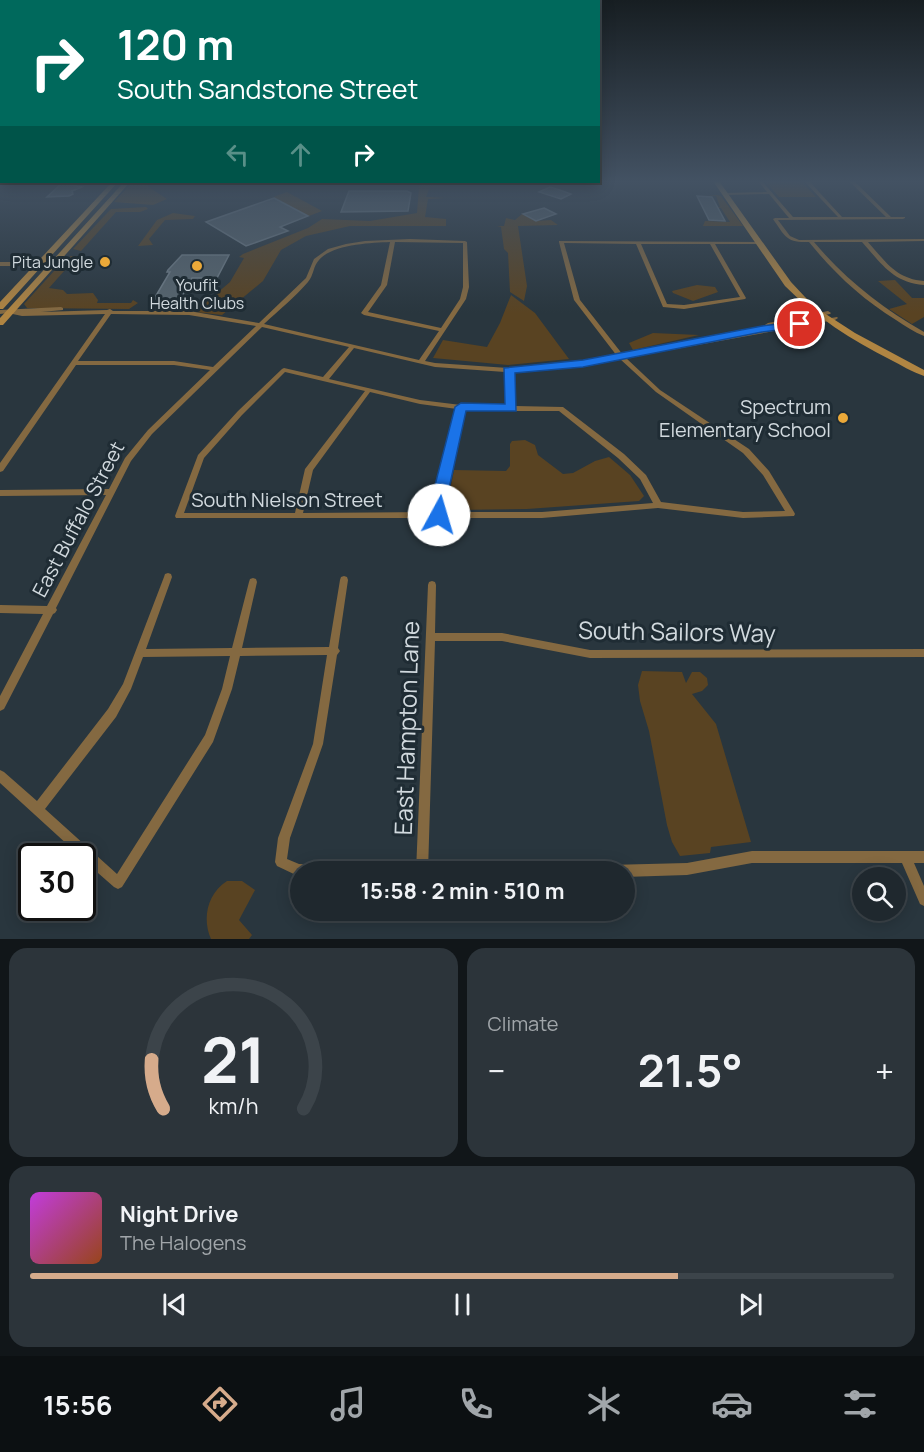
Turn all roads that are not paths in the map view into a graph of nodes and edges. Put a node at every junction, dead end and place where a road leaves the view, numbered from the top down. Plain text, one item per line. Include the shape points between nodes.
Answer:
1 (75, 225) edge
2 (89, 225) edge
3 (747, 225) edge
4 (778, 225) edge
5 (916, 240) junction
6 (924, 240) edge
7 (810, 241) junction
8 (864, 241) junction
9 (393, 242) junction
10 (638, 242) junction
11 (712, 243) junction
12 (760, 243) junction
13 (924, 248) edge
14 (0, 264) edge
15 (39, 264) junction
16 (40, 279) junction
17 (924, 283) edge
18 (0, 307) edge
19 (110, 311) junction
20 (0, 312) edge
21 (10, 312) junction
22 (828, 316) junction
23 (0, 323) edge
24 (259, 325) junction
25 (443, 330) junction
26 (924, 334) edge
27 (353, 346) junction
28 (621, 357) junction
29 (421, 362) junction
30 (73, 363) junction
31 (214, 369) junction
32 (508, 370) junction
33 (924, 373) edge
34 (324, 380) junction
35 (368, 391) junction
36 (461, 407) junction
37 (512, 409) junction
38 (0, 468) edge
39 (110, 492) junction
40 (0, 493) edge
41 (658, 505) junction
42 (439, 515) junction
43 (298, 516) junction
44 (168, 577) dead end
45 (344, 580) dead end
46 (253, 582) dead end
47 (432, 585) dead end
48 (0, 609) edge
49 (52, 610) junction
50 (431, 637) junction
51 (335, 651) junction
52 (140, 653) junction
53 (238, 653) junction
54 (924, 653) edge
55 (0, 706) edge
56 (0, 776) edge
57 (37, 810) junction
58 (905, 857) junction
59 (924, 857) edge
60 (422, 861) edge
61 (290, 866) edge
62 (635, 870) edge
63 (924, 900) edge

1 - 15 main road
2 - 16 main road
3 - 12 main road
4 - 7 street via 788,237
5 - 6 street
5 - 8 street
5 - 13 street
7 - 8 street
7 - 26 street via 856,290
8 - 17 street via 905,282
9 - 24 street, East Buffalo Street via 342,245 318,257 308,279
9 - 25 street via 384,285 364,313
9 - 25 street via 465,242 466,287 463,299
10 - 11 street
10 - 11 street via 665,306 743,298
10 - 28 street via 561,242 577,300
11 - 12 street
12 - 22 main road via 794,291
14 - 15 street
15 - 16 main road via 45,266 38,275
15 - 18 main road
16 - 21 main road
19 - 21 street
19 - 24 street via 189,313
19 - 30 street
20 - 21 street
21 - 23 main road
22 - 28 street
22 - 33 main road via 874,350
24 - 27 street
24 - 31 street, East Buffalo Street
25 - 29 street
27 - 29 street
27 - 34 street
28 - 32 street via 556,368
28 - 41 street, South Nielson Street via 658,391 746,451 766,473 791,514 743,515
29 - 32 street
30 - 31 street via 174,363
30 - 38 street
31 - 39 street, East Buffalo Street via 150,432
32 - 37 street
34 - 35 street
34 - 43 street, South Nielson Street via 284,370 201,458 179,516
35 - 36 street
35 - 43 street via 309,469
36 - 37 street
36 - 42 street
37 - 41 street via 556,407 621,456 642,477
39 - 40 street
39 - 49 street, East Buffalo Street
41 - 42 street, South Nielson Street via 542,515
42 - 43 street, South Nielson Street
44 - 52 street
45 - 51 street
46 - 53 street
47 - 50 street, East Hampton Lane
48 - 49 street
49 - 55 street, East Buffalo Street
50 - 54 street, South Sailors Way via 502,637 590,654
50 - 60 street, East Hampton Lane
51 - 53 street
51 - 61 street via 318,744 284,838 280,862
52 - 53 street
52 - 57 street via 112,713
53 - 57 street via 209,738 118,884
56 - 57 street
58 - 59 street
58 - 62 street via 752,857 687,869
58 - 63 street

